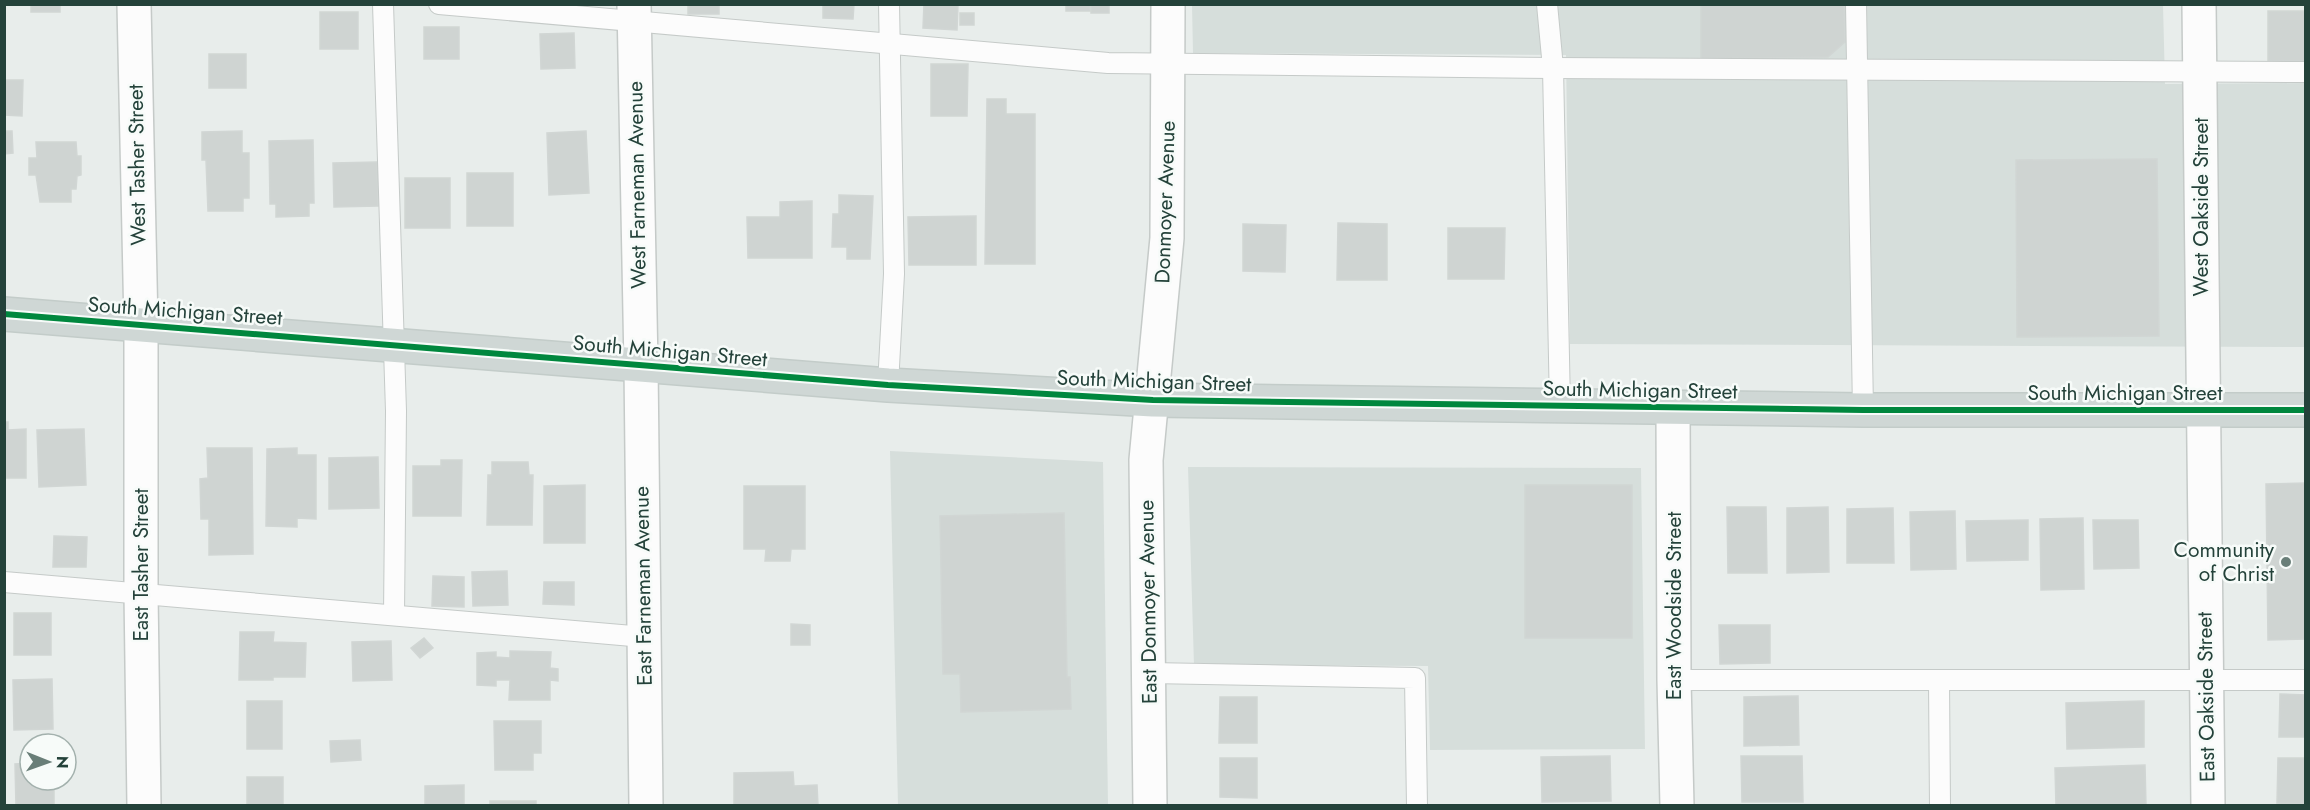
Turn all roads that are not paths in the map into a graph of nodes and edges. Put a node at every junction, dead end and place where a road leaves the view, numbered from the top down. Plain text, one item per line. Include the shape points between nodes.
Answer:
1 (134, 4) edge
2 (383, 4) edge
3 (439, 4) edge
4 (889, 4) edge
5 (1168, 4) edge
6 (1547, 4) edge
7 (1856, 4) edge
8 (2199, 4) edge
9 (634, 13) edge
10 (890, 45) junction
11 (1169, 65) junction
12 (1552, 68) junction
13 (1858, 68) junction
14 (2201, 72) junction
15 (2306, 72) edge
16 (4, 314) edge
17 (141, 325) junction
18 (393, 344) junction
19 (641, 366) junction
20 (888, 385) junction
21 (1153, 400) junction
22 (1560, 406) junction
23 (1672, 407) junction
24 (2202, 409) junction
25 (1863, 410) junction
26 (2306, 410) edge
27 (4, 582) edge
28 (141, 592) junction
29 (394, 615) junction
30 (644, 637) junction
31 (1150, 673) junction
32 (2206, 679) junction
33 (1674, 680) junction
34 (2306, 680) edge
35 (1939, 681) junction
36 (144, 806) edge
37 (646, 806) edge
38 (1150, 806) edge
39 (1417, 806) edge
40 (1677, 806) edge
41 (1940, 806) edge
42 (2208, 806) edge

1 - 17 street, West Tasher Street
2 - 18 lane
3 - 9 lane
4 - 10 lane
5 - 11 street, Donmoyer Avenue
6 - 12 lane
7 - 13 lane
8 - 14 street, West Oakside Street
9 - 10 lane
9 - 19 street, West Farneman Avenue
10 - 11 lane
10 - 20 lane via 894,274
11 - 12 lane
11 - 21 street, Donmoyer Avenue via 1167,238
12 - 13 lane
12 - 22 lane
13 - 14 lane
13 - 25 lane
14 - 15 lane
14 - 24 street, West Oakside Street
16 - 17 main road, South Michigan Street
17 - 18 main road, South Michigan Street
17 - 28 street, East Tasher Street
18 - 19 main road, South Michigan Street
18 - 29 lane
19 - 20 main road, South Michigan Street
19 - 30 street, East Farneman Avenue
20 - 21 main road, South Michigan Street
21 - 22 main road, South Michigan Street
21 - 31 street, East Donmoyer Avenue via 1146,460
22 - 23 main road, South Michigan Street
23 - 25 main road, South Michigan Street
23 - 33 street, East Woodside Street
24 - 25 main road, South Michigan Street
24 - 26 main road, South Michigan Street
24 - 32 street, East Oakside Street
27 - 28 lane
28 - 29 lane
28 - 36 street, East Tasher Street
29 - 30 lane
30 - 37 street, East Farneman Avenue
31 - 38 street, East Donmoyer Avenue
31 - 39 lane via 1415,678
32 - 34 lane
32 - 35 lane
32 - 42 street, East Oakside Street
33 - 35 lane
33 - 40 street, East Woodside Street
35 - 41 lane

